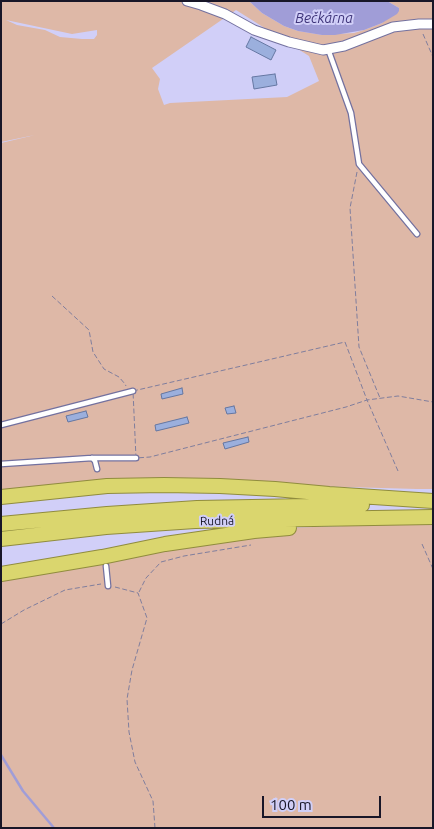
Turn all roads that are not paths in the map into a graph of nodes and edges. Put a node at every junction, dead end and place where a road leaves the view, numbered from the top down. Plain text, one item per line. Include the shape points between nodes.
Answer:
1 (187, 1) edge
2 (433, 24) edge
3 (328, 49) junction
4 (417, 234) dead end
5 (130, 391) road end
6 (1, 425) edge
7 (92, 458) junction
8 (136, 458) road end
9 (1, 464) edge
10 (97, 469) dead end
11 (1, 497) edge
12 (433, 502) edge
13 (433, 517) edge
14 (355, 519) junction
15 (1, 524) edge
16 (1, 539) edge
17 (106, 566) dead end
18 (1, 574) edge
19 (108, 586) road end

1 - 3 street via 289,42
2 - 3 street via 393,28
3 - 4 lane via 351,113 359,164
5 - 6 lane
7 - 8 lane
7 - 9 lane
7 - 10 lane
11 - 12 highway via 107,486 164,485 275,489
12 - 15 highway, Rudná via 197,508
13 - 14 highway, Rudná
14 - 16 highway, Rudná via 195,521
14 - 18 highway via 345,526 284,528 165,544
17 - 19 lane

